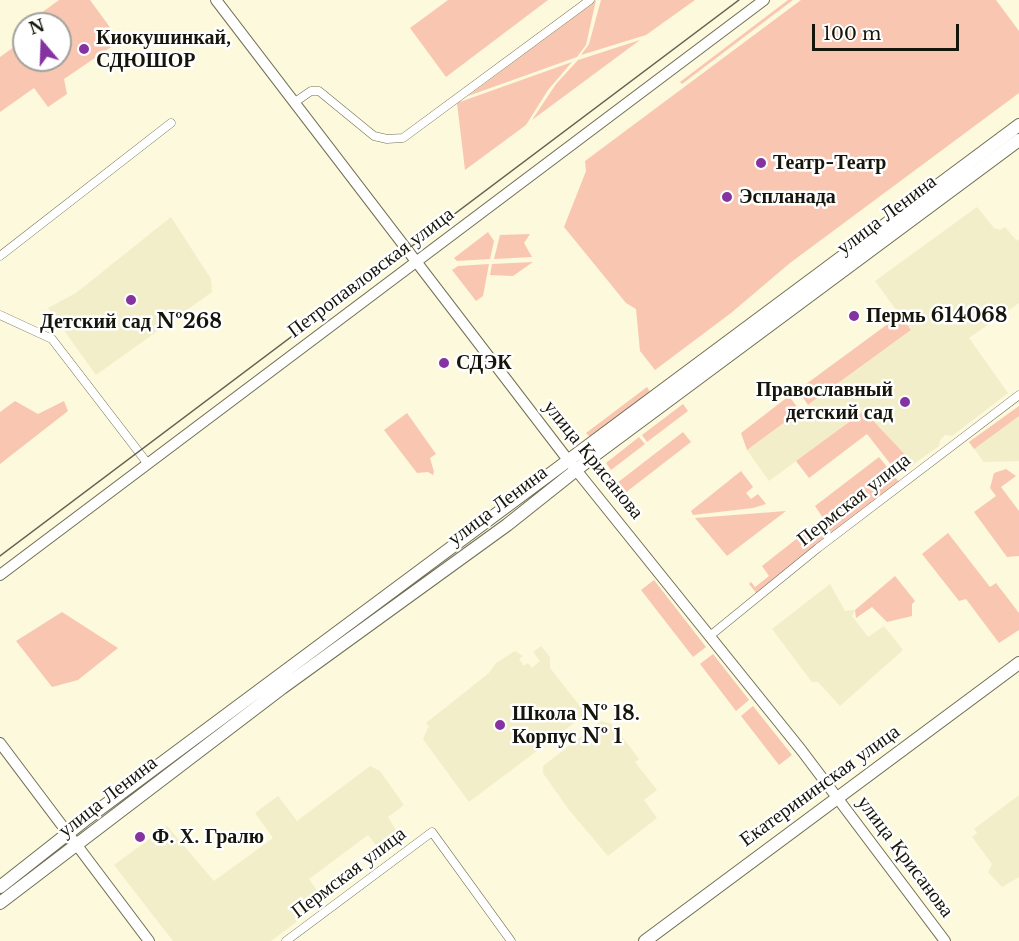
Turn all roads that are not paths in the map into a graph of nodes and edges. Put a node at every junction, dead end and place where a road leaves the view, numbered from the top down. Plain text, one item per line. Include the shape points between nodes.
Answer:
1 (216, 0) edge
2 (590, 0) edge
3 (764, 0) edge
4 (295, 102) junction
5 (171, 123) dead end
6 (1019, 125) edge
7 (1019, 140) edge
8 (0, 256) edge
9 (417, 261) junction
10 (0, 315) edge
11 (1019, 395) edge
12 (568, 460) junction
13 (148, 464) junction
14 (576, 471) junction
15 (0, 575) edge
16 (711, 635) junction
17 (1019, 663) edge
18 (0, 743) edge
19 (838, 798) junction
20 (70, 834) junction
21 (77, 845) junction
22 (0, 887) edge
23 (0, 903) edge
24 (149, 941) edge
25 (286, 941) edge
26 (511, 941) edge
27 (645, 941) edge
28 (945, 941) edge

1 - 4 main road, улица Крисанова
2 - 4 street via 403,138 374,136 319,92 311,91
3 - 9 main road, Петропавловская улица
4 - 9 main road, улица Крисанова
5 - 8 street
6 - 12 main road, улица Ленина
7 - 14 main road, улица Ленина
9 - 12 main road, улица Крисанова
9 - 13 main road, Петропавловская улица
10 - 13 street via 52,339
11 - 16 street, Пермская улица
12 - 14 main road, улица Крисанова
12 - 20 main road, улица Ленина
13 - 15 main road, Петропавловская улица
14 - 16 main road, улица Крисанова
14 - 21 main road, улица Ленина
16 - 19 main road, улица Крисанова
17 - 19 main road, Екатерининская улица
18 - 20 main road
19 - 27 main road, Екатерининская улица
19 - 28 main road, улица Крисанова
20 - 21 main road
20 - 22 main road, улица Ленина
21 - 23 main road, улица Ленина
21 - 24 main road
25 - 26 street, Пермская улица via 432,832

